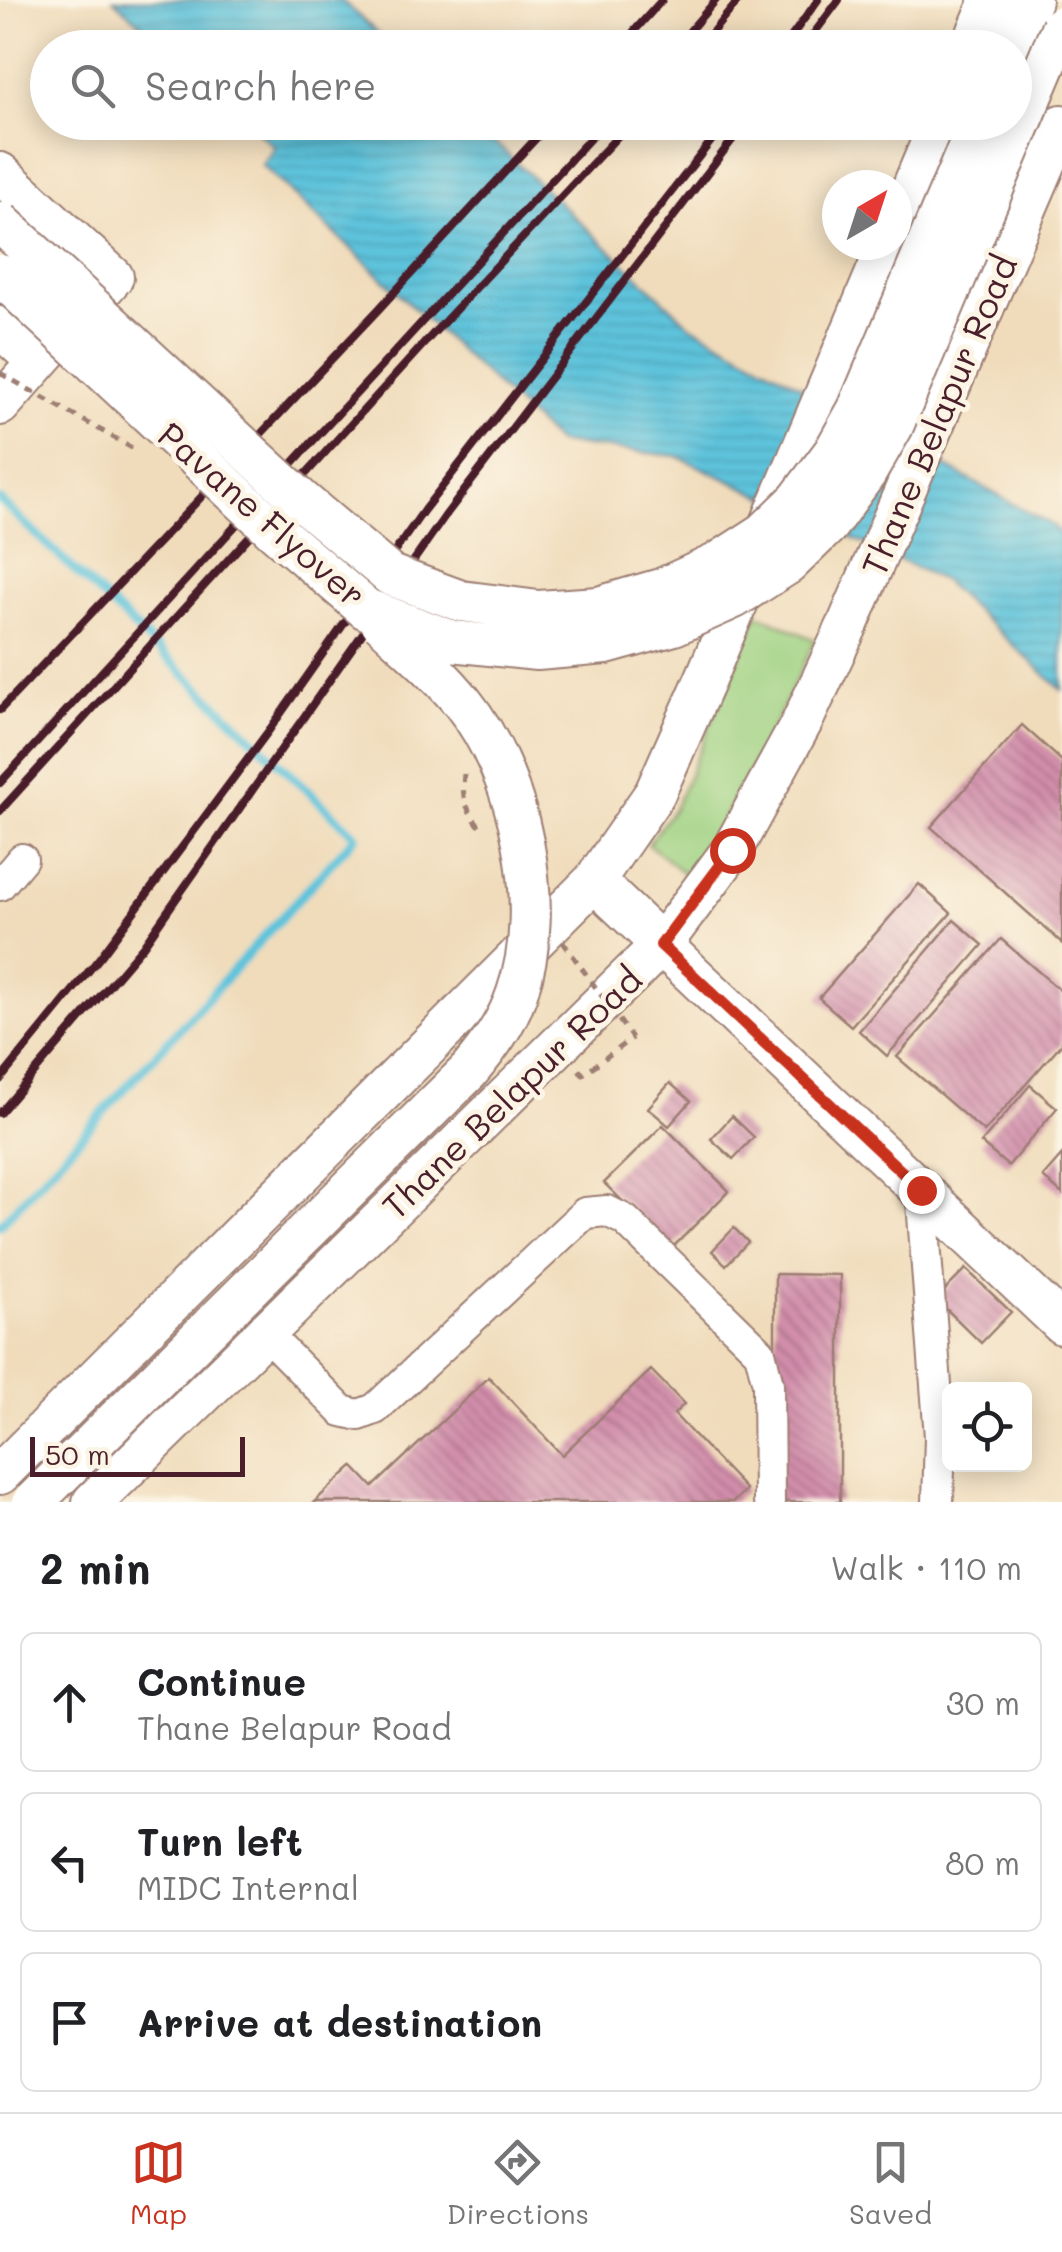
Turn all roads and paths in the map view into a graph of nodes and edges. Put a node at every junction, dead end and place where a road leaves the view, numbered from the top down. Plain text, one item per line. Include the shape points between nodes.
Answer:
1 (991, 0) edge
2 (1031, 0) edge
3 (1062, 26) edge
4 (978, 30) edge
5 (1018, 30) edge
6 (1032, 97) edge
7 (1062, 125) edge
8 (932, 140) edge
9 (971, 140) edge
10 (1014, 140) edge
11 (0, 173) edge
12 (912, 188) edge
13 (0, 222) edge
14 (882, 260) edge
15 (0, 276) edge
16 (0, 327) edge
17 (19, 367) edge
18 (0, 405) edge
19 (141, 453) dead end
20 (366, 609) junction
21 (464, 773) dead end
22 (488, 838) dead end
23 (22, 859) dead end
24 (594, 881) junction
25 (0, 885) edge
26 (555, 931) dead end
27 (661, 945) junction
28 (583, 1074) dead end
29 (921, 1190) junction
30 (1062, 1324) edge
31 (265, 1334) junction
32 (0, 1474) edge
33 (107, 1496) edge
34 (34, 1502) edge
35 (769, 1502) edge
36 (938, 1502) edge

1 - 4 main road
2 - 5 main road
3 - 6 main road, Pavane Flyover, bridge
7 - 27 main road, Thane Belapur Road via 802,722 732,850
8 - 12 main road
9 - 13 main road, Pavane Flyover, bridge via 858,409 798,500 764,533 716,564 599,606 538,611 461,601 390,575
10 - 20 main road, Pavane Flyover, bridge via 893,426 828,525 788,564 734,598 606,644 538,650 452,641
11 - 17 main road via 113,277
14 - 24 main road via 655,793
15 - 20 main road, Pavane Flyover, bridge
16 - 17 main road
17 - 18 main road
17 - 19 path, bridge
20 - 34 main road, bridge via 465,704 496,755 518,814 528,875 529,936 518,990 469,1071
21 - 22 path, bridge via 465,806
23 - 25 street
24 - 27 main road
24 - 32 main road
26 - 28 path, bridge via 632,1038
27 - 29 main road
27 - 31 main road, Thane Belapur Road
29 - 30 main road
29 - 36 street via 940,1437
31 - 33 main road, Thane Belapur Road
31 - 35 street via 342,1411 359,1415 375,1409 585,1212 607,1211 625,1220 760,1352 768,1384

